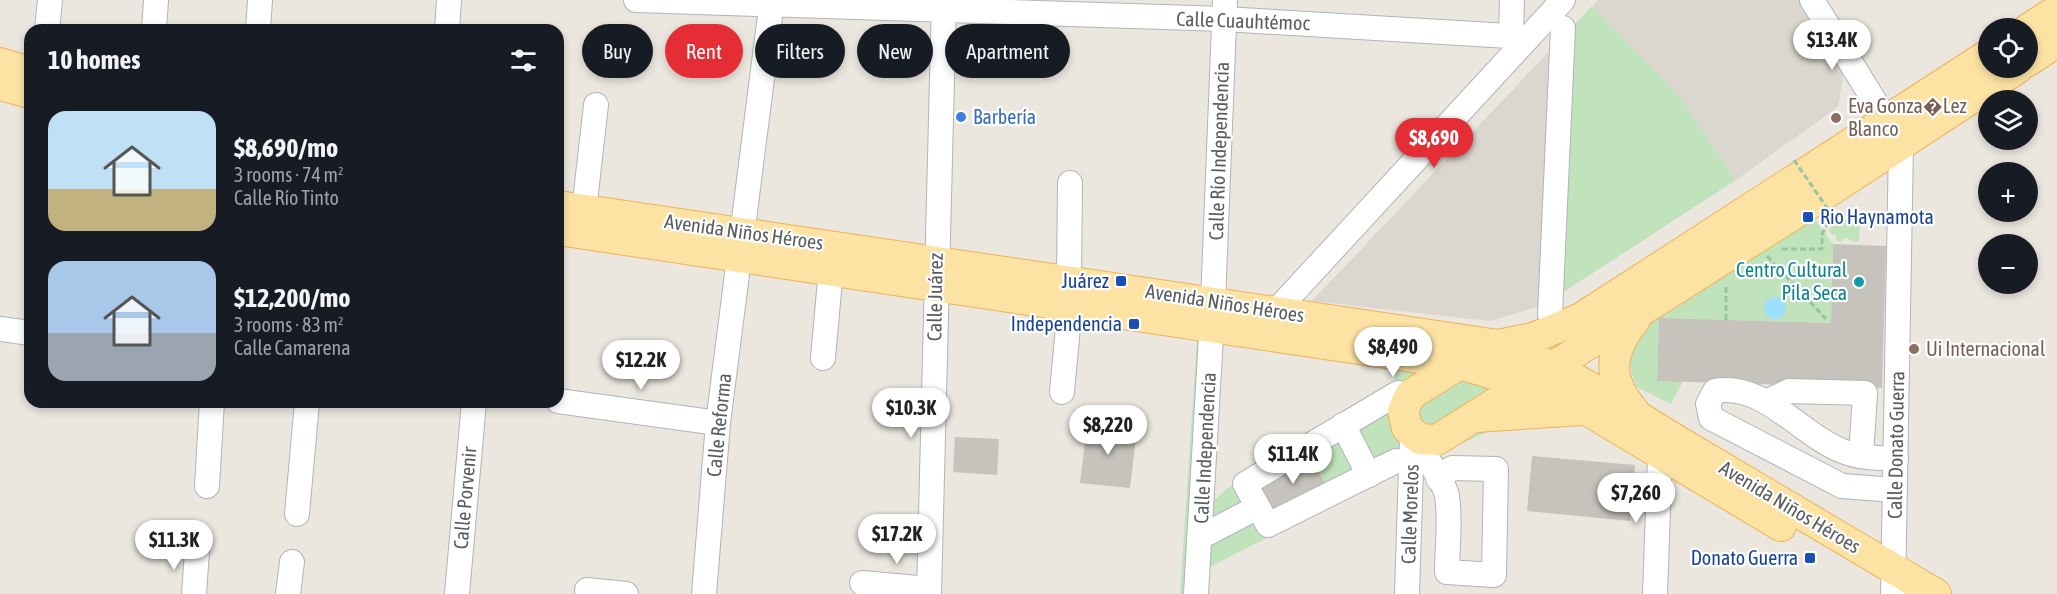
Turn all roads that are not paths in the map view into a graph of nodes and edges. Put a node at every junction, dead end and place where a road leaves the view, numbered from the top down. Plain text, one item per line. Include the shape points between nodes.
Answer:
1 (50, 0) edge
2 (156, 0) edge
3 (260, 0) edge
4 (449, 0) edge
5 (636, 0) edge
6 (1512, 0) edge
7 (1563, 0) edge
8 (1812, 0) edge
9 (773, 3) edge
10 (944, 6) edge
11 (1224, 9) edge
12 (2057, 10) edge
13 (2038, 22) edge
14 (48, 24) edge
15 (154, 24) edge
16 (258, 24) edge
17 (447, 24) edge
18 (1563, 28) dead end
19 (1519, 36) junction
20 (2057, 42) edge
21 (2038, 54) edge
22 (0, 63) edge
23 (1978, 63) edge
24 (24, 70) edge
25 (1999, 78) edge
26 (0, 85) edge
27 (24, 91) edge
28 (596, 105) dead end
29 (1894, 132) junction
30 (1070, 183) dead end
31 (571, 208) edge
32 (564, 230) edge
33 (741, 244) junction
34 (831, 269) junction
35 (935, 273) junction
36 (1069, 292) junction
37 (1276, 311) junction
38 (1641, 311) junction
39 (1213, 314) junction
40 (1550, 315) dead end
41 (0, 329) edge
42 (24, 332) edge
43 (1498, 345) junction
44 (823, 358) dead end
45 (1460, 364) junction
46 (1556, 367) junction
47 (1525, 384) junction
48 (1062, 392) dead end
49 (1398, 393) dead end
50 (564, 402) edge
51 (1766, 402) junction
52 (212, 408) edge
53 (307, 408) edge
54 (473, 408) edge
55 (1585, 409) junction
56 (1638, 415) junction
57 (1473, 417) junction
58 (718, 423) junction
59 (1343, 425) junction
60 (1425, 437) junction
61 (1660, 455) junction
62 (1861, 456) junction
63 (1896, 459) junction
64 (1396, 461) dead end
65 (1445, 473) dead end
66 (1369, 475) junction
67 (207, 486) dead end
68 (1895, 490) junction
69 (1258, 507) junction
70 (297, 514) dead end
71 (1199, 538) junction
72 (197, 551) dead end
73 (292, 562) dead end
74 (862, 583) dead end
75 (1894, 587) edge
76 (587, 590) dead end
77 (929, 591) edge
78 (194, 594) edge
79 (288, 594) edge
80 (457, 594) edge
81 (626, 594) edge
82 (704, 594) edge
83 (1196, 594) edge
84 (1407, 594) edge
85 (1654, 594) edge
86 (1936, 594) edge

1 - 14 street
2 - 15 street
3 - 16 street
4 - 17 street
5 - 9 street, Calle Cuauhtémoc
6 - 19 street
7 - 19 street
8 - 29 street
9 - 10 street, Calle Cuauhtémoc
9 - 33 street, Calle Reforma
10 - 11 street, Calle Cuauhtémoc
10 - 35 street, Calle Juárez
11 - 19 street, Calle Cuauhtémoc
11 - 39 street, Calle Río Independencia
12 - 13 main road
18 - 40 street
19 - 37 street
20 - 21 main road
22 - 24 main road
23 - 29 main road
25 - 29 main road
26 - 27 main road
28 - 31 street
29 - 38 main road
29 - 43 main road via 1581,318 1533,338
29 - 63 street, Calle Donato Guerra
30 - 36 street
31 - 33 main road, Avenida Niños Héroes
32 - 33 main road, Avenida Niños Héroes
33 - 34 main road, Avenida Niños Héroes
33 - 35 main road, Avenida Niños Héroes
33 - 58 street, Calle Reforma
34 - 35 main road, Avenida Niños Héroes
34 - 44 street
35 - 36 main road, Avenida Niños Héroes
35 - 77 street, Calle Juárez
36 - 39 main road, Avenida Niños Héroes
36 - 48 street
37 - 39 main road, Avenida Niños Héroes
37 - 43 main road, Avenida Niños Héroes
38 - 46 main road
38 - 56 main road via 1619,342 1614,366 1619,389
39 - 45 main road, Avenida Niños Héroes
39 - 71 street, Calle Independencia
41 - 42 street
43 - 45 main road
43 - 46 main road, Avenida Niños Héroes
45 - 47 main road, Avenida Niños Héroes
45 - 60 main road via 1410,395 1403,411 1407,428
46 - 47 main road
46 - 56 main road, Avenida Niños Héroes
47 - 55 main road, Avenida Niños Héroes
47 - 57 main road
49 - 59 street
50 - 58 street
51 - 62 street via 1844,452
51 - 62 street via 1789,391 1865,393
51 - 68 street via 1729,388 1714,391 1708,404 1711,418 1842,486
52 - 67 street
53 - 70 street
54 - 80 street, Calle Porvenir
55 - 57 main road
55 - 61 main road, Avenida Niños Héroes
56 - 75 main road, Avenida Niños Héroes
57 - 60 main road
58 - 82 street, Calle Reforma
59 - 66 street
59 - 69 street via 1245,484
60 - 65 street
60 - 84 street, Calle Morelos
61 - 75 main road, Avenida Niños Héroes
61 - 85 street
62 - 63 street
63 - 68 street, Calle Donato Guerra
64 - 66 street
66 - 69 street via 1268,525
68 - 75 street, Calle Donato Guerra
69 - 71 street
71 - 83 street, Calle Independencia
72 - 78 street
73 - 79 street
74 - 77 street
75 - 86 main road, Avenida Niños Héroes
76 - 81 street

